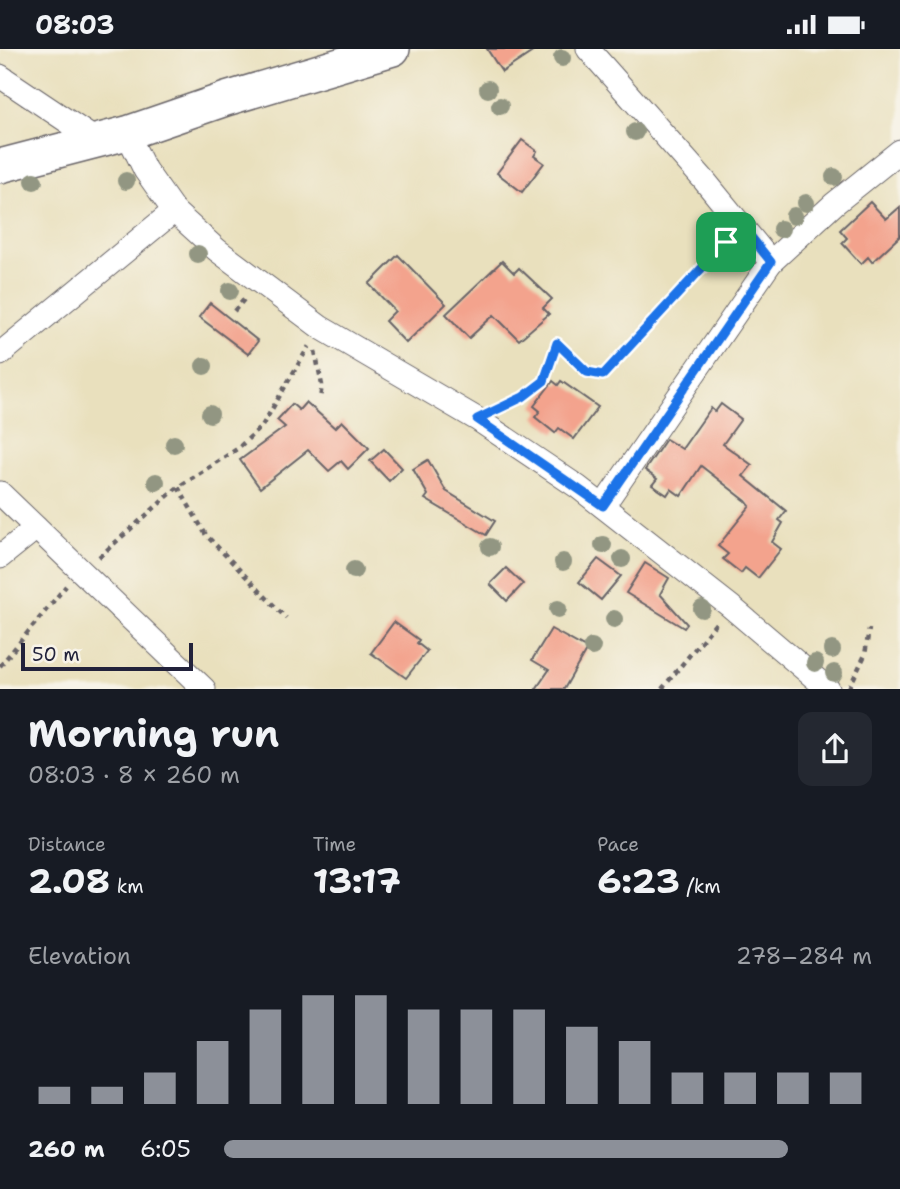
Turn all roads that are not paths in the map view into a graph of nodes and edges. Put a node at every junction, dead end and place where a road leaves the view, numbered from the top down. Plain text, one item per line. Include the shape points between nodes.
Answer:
1 (393, 49) edge
2 (588, 49) edge
3 (0, 76) edge
4 (112, 137) junction
5 (900, 151) edge
6 (0, 166) edge
7 (174, 211) junction
8 (771, 262) junction
9 (0, 354) edge
10 (0, 493) edge
11 (603, 506) junction
12 (36, 529) junction
13 (0, 557) edge
14 (201, 688) edge
15 (828, 688) edge

1 - 4 street
2 - 8 street
3 - 4 street
4 - 6 street
4 - 7 street via 145,170
5 - 8 street
7 - 9 street
7 - 11 street via 217,250 320,327 477,419
8 - 11 street
10 - 12 street
11 - 15 street
12 - 13 street
12 - 14 street

